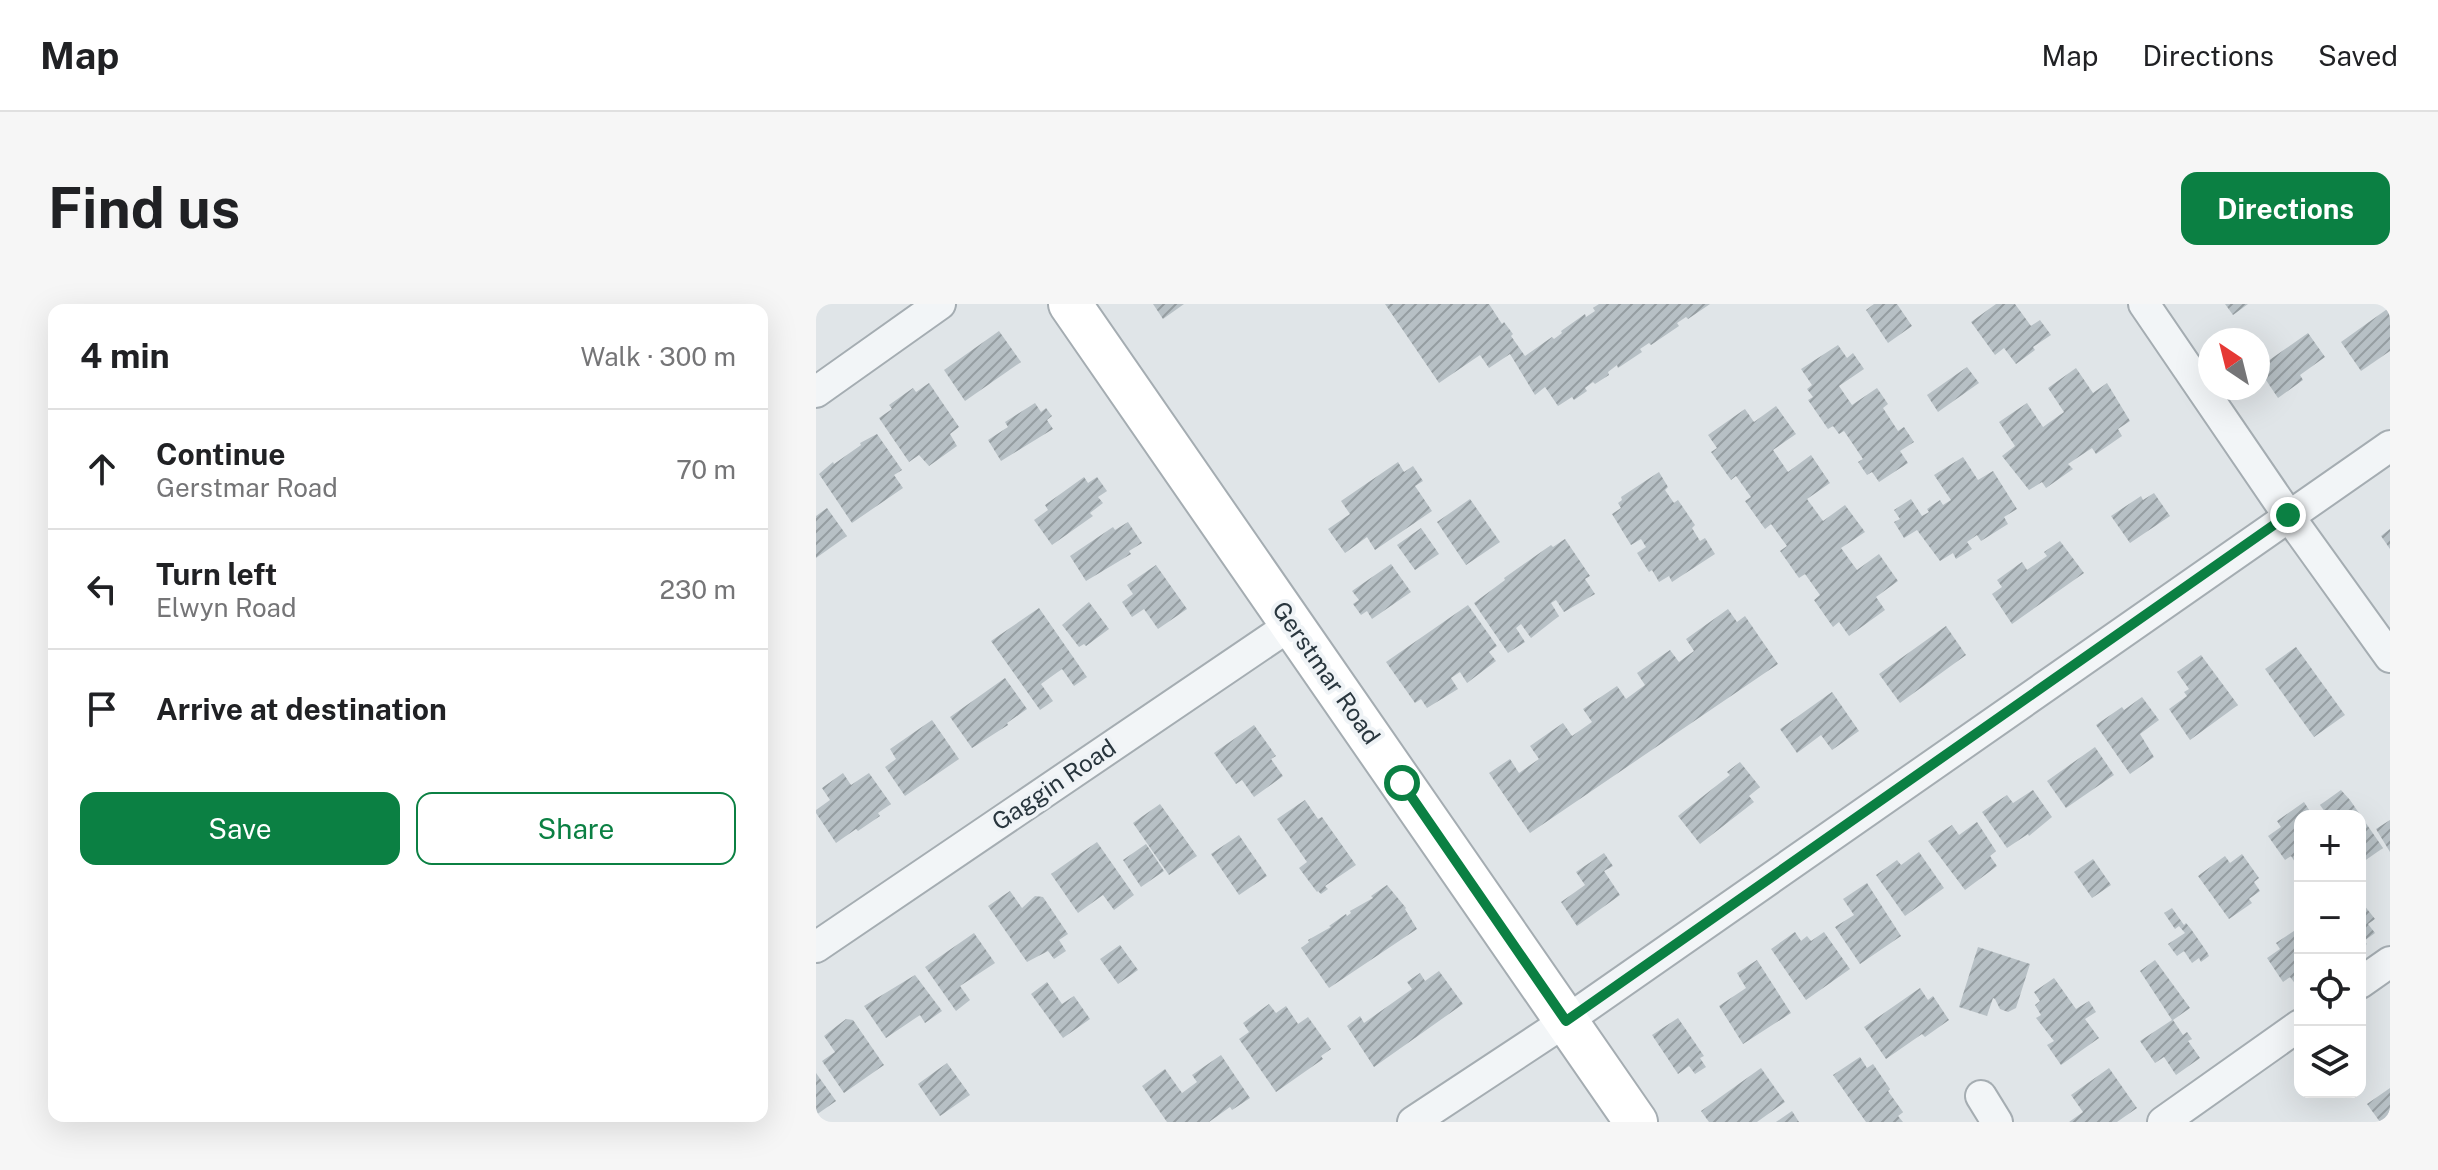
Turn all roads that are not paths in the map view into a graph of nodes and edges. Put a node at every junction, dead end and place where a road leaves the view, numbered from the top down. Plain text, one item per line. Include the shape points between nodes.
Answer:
1 (940, 304) edge
2 (1070, 304) edge
3 (2144, 304) edge
4 (816, 392) edge
5 (2390, 446) edge
6 (2288, 515) junction
7 (1292, 624) junction
8 (2390, 657) edge
9 (816, 947) edge
10 (2390, 962) edge
11 (2366, 979) edge
12 (1566, 1021) junction
13 (2299, 1026) edge
14 (1981, 1096) dead end
15 (1413, 1122) edge
16 (1636, 1122) edge
17 (1997, 1122) edge
18 (2163, 1122) edge

1 - 4 street
2 - 7 street, Gerstmar Road
3 - 6 street
5 - 6 street
6 - 8 street
6 - 12 street
7 - 9 street, Gaggin Road
7 - 12 street, Gerstmar Road
10 - 11 street
12 - 15 street
12 - 16 street, Gerstmar Road
13 - 18 street
14 - 17 street

